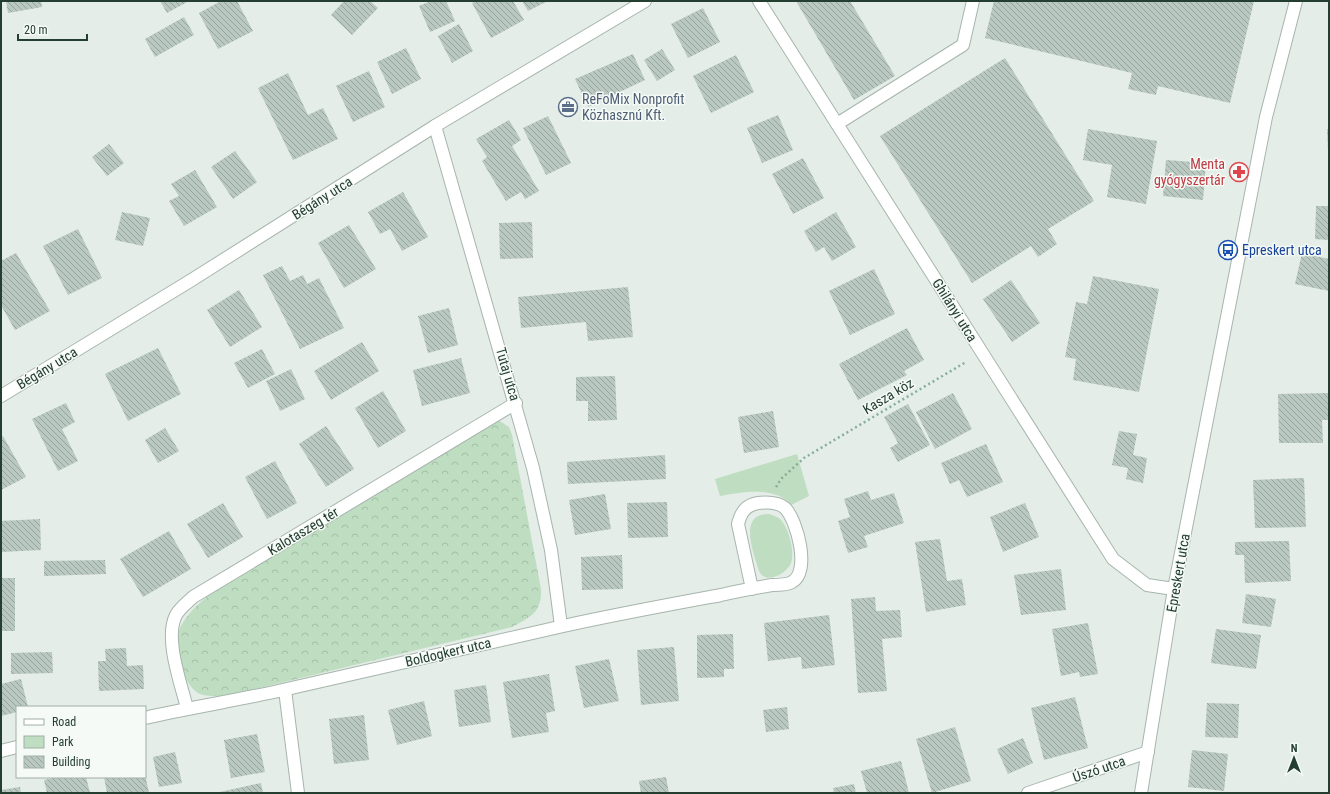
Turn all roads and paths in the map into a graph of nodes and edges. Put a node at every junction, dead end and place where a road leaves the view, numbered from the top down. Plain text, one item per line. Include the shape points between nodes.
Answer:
1 (645, 1) edge
2 (759, 1) edge
3 (972, 1) edge
4 (1296, 1) edge
5 (837, 124) junction
6 (435, 126) junction
7 (982, 352) junction
8 (1, 396) edge
9 (516, 403) junction
10 (768, 502) junction
11 (752, 589) junction
12 (1174, 589) junction
13 (561, 626) junction
14 (284, 690) junction
15 (186, 708) junction
16 (146, 718) edge
17 (16, 747) edge
18 (1, 751) edge
19 (1148, 752) junction
20 (298, 793) edge
21 (1028, 793) edge
22 (1141, 793) edge

1 - 6 street, Bégány utca
2 - 5 street, Ghilányi utca
3 - 5 street via 963,45
4 - 12 street, Epreskert utca via 1266,117
5 - 7 street, Ghilányi utca
6 - 8 street, Bégány utca via 190,281
6 - 9 street, Tutaj utca
7 - 10 path, Kasza köz via 804,458 781,479
7 - 12 street, Ghilányi utca via 1113,559 1147,585
9 - 13 street, Tutaj utca via 534,468 551,550
9 - 15 street, Kalotaszeg tér via 193,597 176,615 173,625 172,642
10 - 11 street via 752,504 746,508 738,524
10 - 11 street, Boldogkert utca via 784,508 794,521 800,542 801,570 792,582
11 - 13 street, Boldogkert utca
12 - 19 street, Epreskert utca
13 - 14 street, Boldogkert utca
14 - 15 street, Boldogkert utca
14 - 20 street
15 - 16 street, Boldogkert utca
17 - 18 street
19 - 21 street, Úszó utca
19 - 22 street, Epreskert utca

